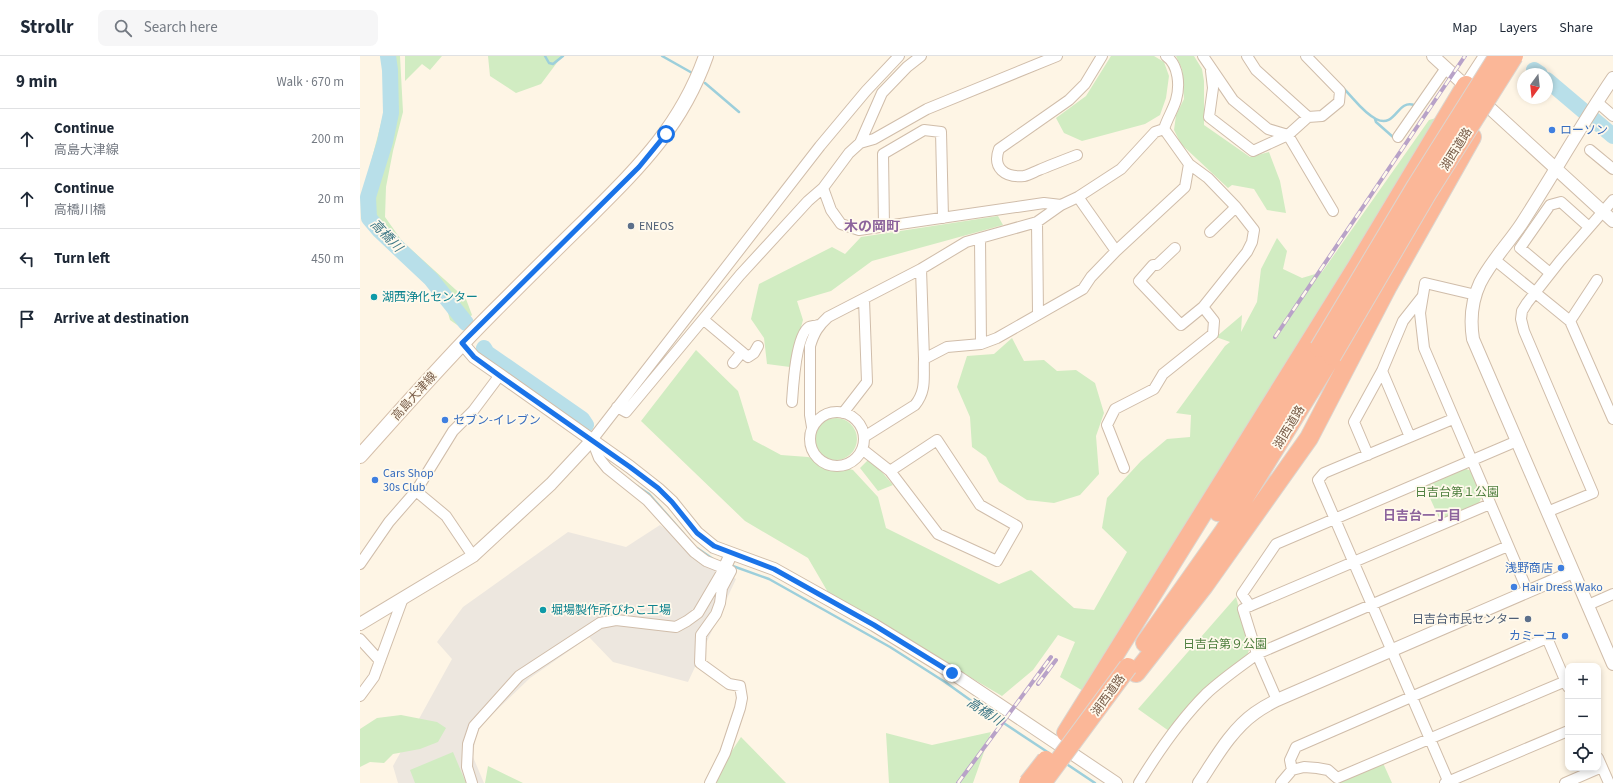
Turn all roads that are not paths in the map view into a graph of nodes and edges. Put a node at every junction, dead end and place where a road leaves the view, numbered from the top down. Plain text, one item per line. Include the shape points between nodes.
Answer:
1 (706, 56) edge
2 (899, 56) edge
3 (921, 56) edge
4 (1057, 56) edge
5 (1101, 56) edge
6 (1166, 56) edge
7 (1202, 56) edge
8 (1247, 56) edge
9 (1306, 56) edge
10 (1433, 56) edge
11 (1485, 56) edge
12 (1498, 56) edge
13 (1514, 56) edge
14 (1523, 56) edge
15 (1210, 68) junction
16 (1446, 68) junction
17 (1613, 78) edge
18 (1466, 85) junction
19 (1596, 104) junction
20 (1489, 106) junction
21 (1613, 116) edge
22 (1308, 117) junction
23 (1164, 129) junction
24 (1288, 135) junction
25 (1398, 137) dead end
26 (860, 143) junction
27 (1590, 150) dead end
28 (1077, 155) dead end
29 (1189, 164) junction
30 (1613, 169) edge
31 (1556, 170) junction
32 (823, 188) junction
33 (1078, 197) junction
34 (1613, 200) edge
35 (1061, 205) junction
36 (1236, 207) junction
37 (1333, 211) dead end
38 (1602, 211) junction
39 (943, 218) junction
40 (1613, 221) edge
41 (1037, 222) junction
42 (884, 227) junction
43 (1589, 227) junction
44 (1210, 232) dead end
45 (980, 238) junction
46 (1175, 248) dead end
47 (1116, 251) junction
48 (1495, 260) junction
49 (921, 269) junction
50 (1550, 273) junction
51 (1597, 280) dead end
52 (1535, 292) junction
53 (1476, 295) junction
54 (1422, 297) junction
55 (864, 299) junction
56 (1203, 307) junction
57 (1038, 314) junction
58 (704, 320) junction
59 (1570, 321) junction
60 (818, 325) junction
61 (465, 340) junction
62 (981, 344) junction
63 (758, 346) dead end
64 (742, 352) junction
65 (1326, 352) junction
66 (924, 359) junction
67 (734, 363) dead end
68 (1382, 371) junction
69 (500, 376) junction
70 (792, 402) dead end
71 (617, 407) junction
72 (844, 413) junction
73 (1453, 419) junction
74 (1613, 419) edge
75 (812, 427) junction
76 (864, 437) junction
77 (1410, 437) junction
78 (592, 440) junction
79 (1517, 441) junction
80 (862, 449) junction
81 (1368, 455) junction
82 (360, 456) edge
83 (1471, 460) junction
84 (1124, 468) dead end
85 (890, 471) junction
86 (416, 491) junction
87 (1490, 504) junction
88 (1547, 512) junction
89 (1335, 519) junction
90 (1508, 546) junction
91 (731, 554) junction
92 (473, 556) junction
93 (1354, 562) junction
94 (360, 564) edge
95 (724, 567) junction
96 (1573, 572) junction
97 (1528, 592) junction
98 (1613, 594) edge
99 (403, 598) junction
100 (1372, 605) junction
101 (1588, 605) junction
102 (1250, 606) junction
103 (360, 624) edge
104 (360, 639) edge
105 (1392, 650) junction
106 (1257, 654) junction
107 (380, 661) junction
108 (1125, 664) junction
109 (1613, 664) edge
110 (1565, 679) edge
111 (1565, 685) edge
112 (360, 696) edge
113 (1412, 696) junction
114 (1276, 700) junction
115 (1565, 732) edge
116 (1430, 739) junction
117 (1601, 764) edge
118 (1292, 770) junction
119 (1585, 771) edge
120 (1448, 782) edge
121 (472, 783) edge
122 (710, 783) edge
123 (1038, 783) edge
124 (1116, 783) edge
125 (1138, 783) edge
126 (1199, 783) edge
127 (1281, 783) edge
128 (1565, 783) edge
129 (1609, 783) edge

1 - 61 main road, 高島大津線 via 698,78 677,117 639,167
2 - 71 street via 820,146
3 - 26 street via 882,93
4 - 26 street via 927,108 874,139
5 - 28 street via 1085,84 1069,100 999,149 997,162 1003,172 1025,176
6 - 23 street via 1177,70 1177,82 1176,99
7 - 15 street
8 - 22 street via 1256,70
9 - 22 street via 1340,91 1339,102 1322,116
10 - 16 street
11 - 18 street
12 - 65 highway, 湖西道路, bridge via 1416,186
13 - 65 highway, 湖西道路, bridge
14 - 20 street
15 - 24 street via 1233,100 1268,130
15 - 24 street via 1213,88 1209,117 1253,151
16 - 18 street
16 - 25 street
17 - 19 street
18 - 20 street
18 - 108 highway via 1357,266
19 - 21 street
19 - 31 street
20 - 31 street
20 - 108 highway via 1388,286 1309,438 1204,586
22 - 24 street
23 - 29 street
23 - 33 street via 1155,132 1121,169
24 - 37 street
26 - 32 street via 849,153
27 - 30 street
29 - 36 street via 1208,178
29 - 47 street via 1184,187
31 - 38 street
31 - 48 street via 1511,240
32 - 42 street via 831,210 841,224 859,230
32 - 58 street via 756,258
33 - 35 street
33 - 47 street
34 - 38 street
35 - 39 street via 1044,203
35 - 41 street
36 - 44 street
36 - 56 street via 1254,230 1252,242 1247,252
38 - 40 street
38 - 43 street
39 - 42 street
39 - 42 street via 941,132 924,130 882,154
41 - 45 street
41 - 57 street
43 - 50 street
43 - 50 street via 1561,202 1550,204 1520,248
45 - 49 street via 966,242
45 - 62 street
46 - 56 street via 1138,281 1181,325
47 - 57 street via 1083,288
48 - 52 street
48 - 53 street via 1480,283
49 - 55 street
49 - 66 street
50 - 52 street
51 - 59 street
52 - 59 street
52 - 88 street via 1522,311 1524,331 1593,493
53 - 54 street via 1425,283
53 - 79 street via 1470,324 1473,339
54 - 68 street via 1403,321
54 - 73 street via 1420,325 1424,348
55 - 60 street via 828,317
55 - 72 street via 867,382
56 - 84 street via 1214,321 1213,334 1163,374 1154,389 1115,409 1107,425
57 - 62 street via 997,338
58 - 64 street
58 - 71 street via 626,412
59 - 74 street
60 - 70 street via 809,327 804,334 798,352
60 - 75 street via 810,346
61 - 69 street via 474,357
61 - 82 main road, 高島大津線
62 - 66 street via 947,346
63 - 64 street via 748,357
64 - 67 street
65 - 108 highway, 湖西道路 via 1224,531
66 - 76 street via 924,386 921,398 915,405
68 - 77 street
68 - 81 street via 1354,422
69 - 78 street
69 - 86 street via 473,411 453,431
71 - 78 street
72 - 75 street via 831,413 820,418
72 - 76 street via 858,422
73 - 77 street
73 - 83 street
75 - 80 street via 811,449 817,458 826,464 848,464
76 - 80 street
77 - 81 street
78 - 91 street via 658,488 697,533 714,546
78 - 92 street via 550,484
78 - 95 street via 599,458 607,468 647,500 694,552 706,561
79 - 83 street
79 - 88 street
80 - 85 street
81 - 89 street via 1324,473 1318,480
83 - 87 street
83 - 89 street
85 - 85 street via 938,534 997,561 1017,526 980,505 937,440
86 - 92 street via 446,516
86 - 94 street via 389,522
87 - 90 street
87 - 93 street
88 - 96 street
89 - 93 street
89 - 102 street via 1276,544 1242,594
90 - 97 street
90 - 100 street
91 - 95 street
91 - 124 street via 774,569 874,625 952,673
92 - 99 street
93 - 100 street
93 - 102 street
95 - 121 street via 698,613 676,627 616,620 600,623 519,676 474,726 468,744 467,767
95 - 122 street via 731,571 722,588 716,614 701,634 700,663 729,684 740,686 742,698 724,753
96 - 97 street
96 - 101 street
97 - 105 street
98 - 101 street
99 - 103 street
99 - 107 street
100 - 105 street
100 - 106 street
101 - 109 street
102 - 106 street via 1244,609
104 - 107 street
105 - 113 street
105 - 114 street
106 - 114 street
106 - 125 street via 1206,695 1163,746
107 - 112 street via 374,677
108 - 123 highway, bridge via 1066,733
108 - 123 highway, bridge via 1094,724
110 - 113 street via 1547,638
111 - 116 street
113 - 116 street
113 - 118 street via 1296,747 1290,760
114 - 126 street via 1254,713 1240,726
115 - 120 street
116 - 118 street via 1336,778 1328,770 1317,768 1304,767
116 - 120 street
117 - 129 street
118 - 127 street
119 - 128 street

